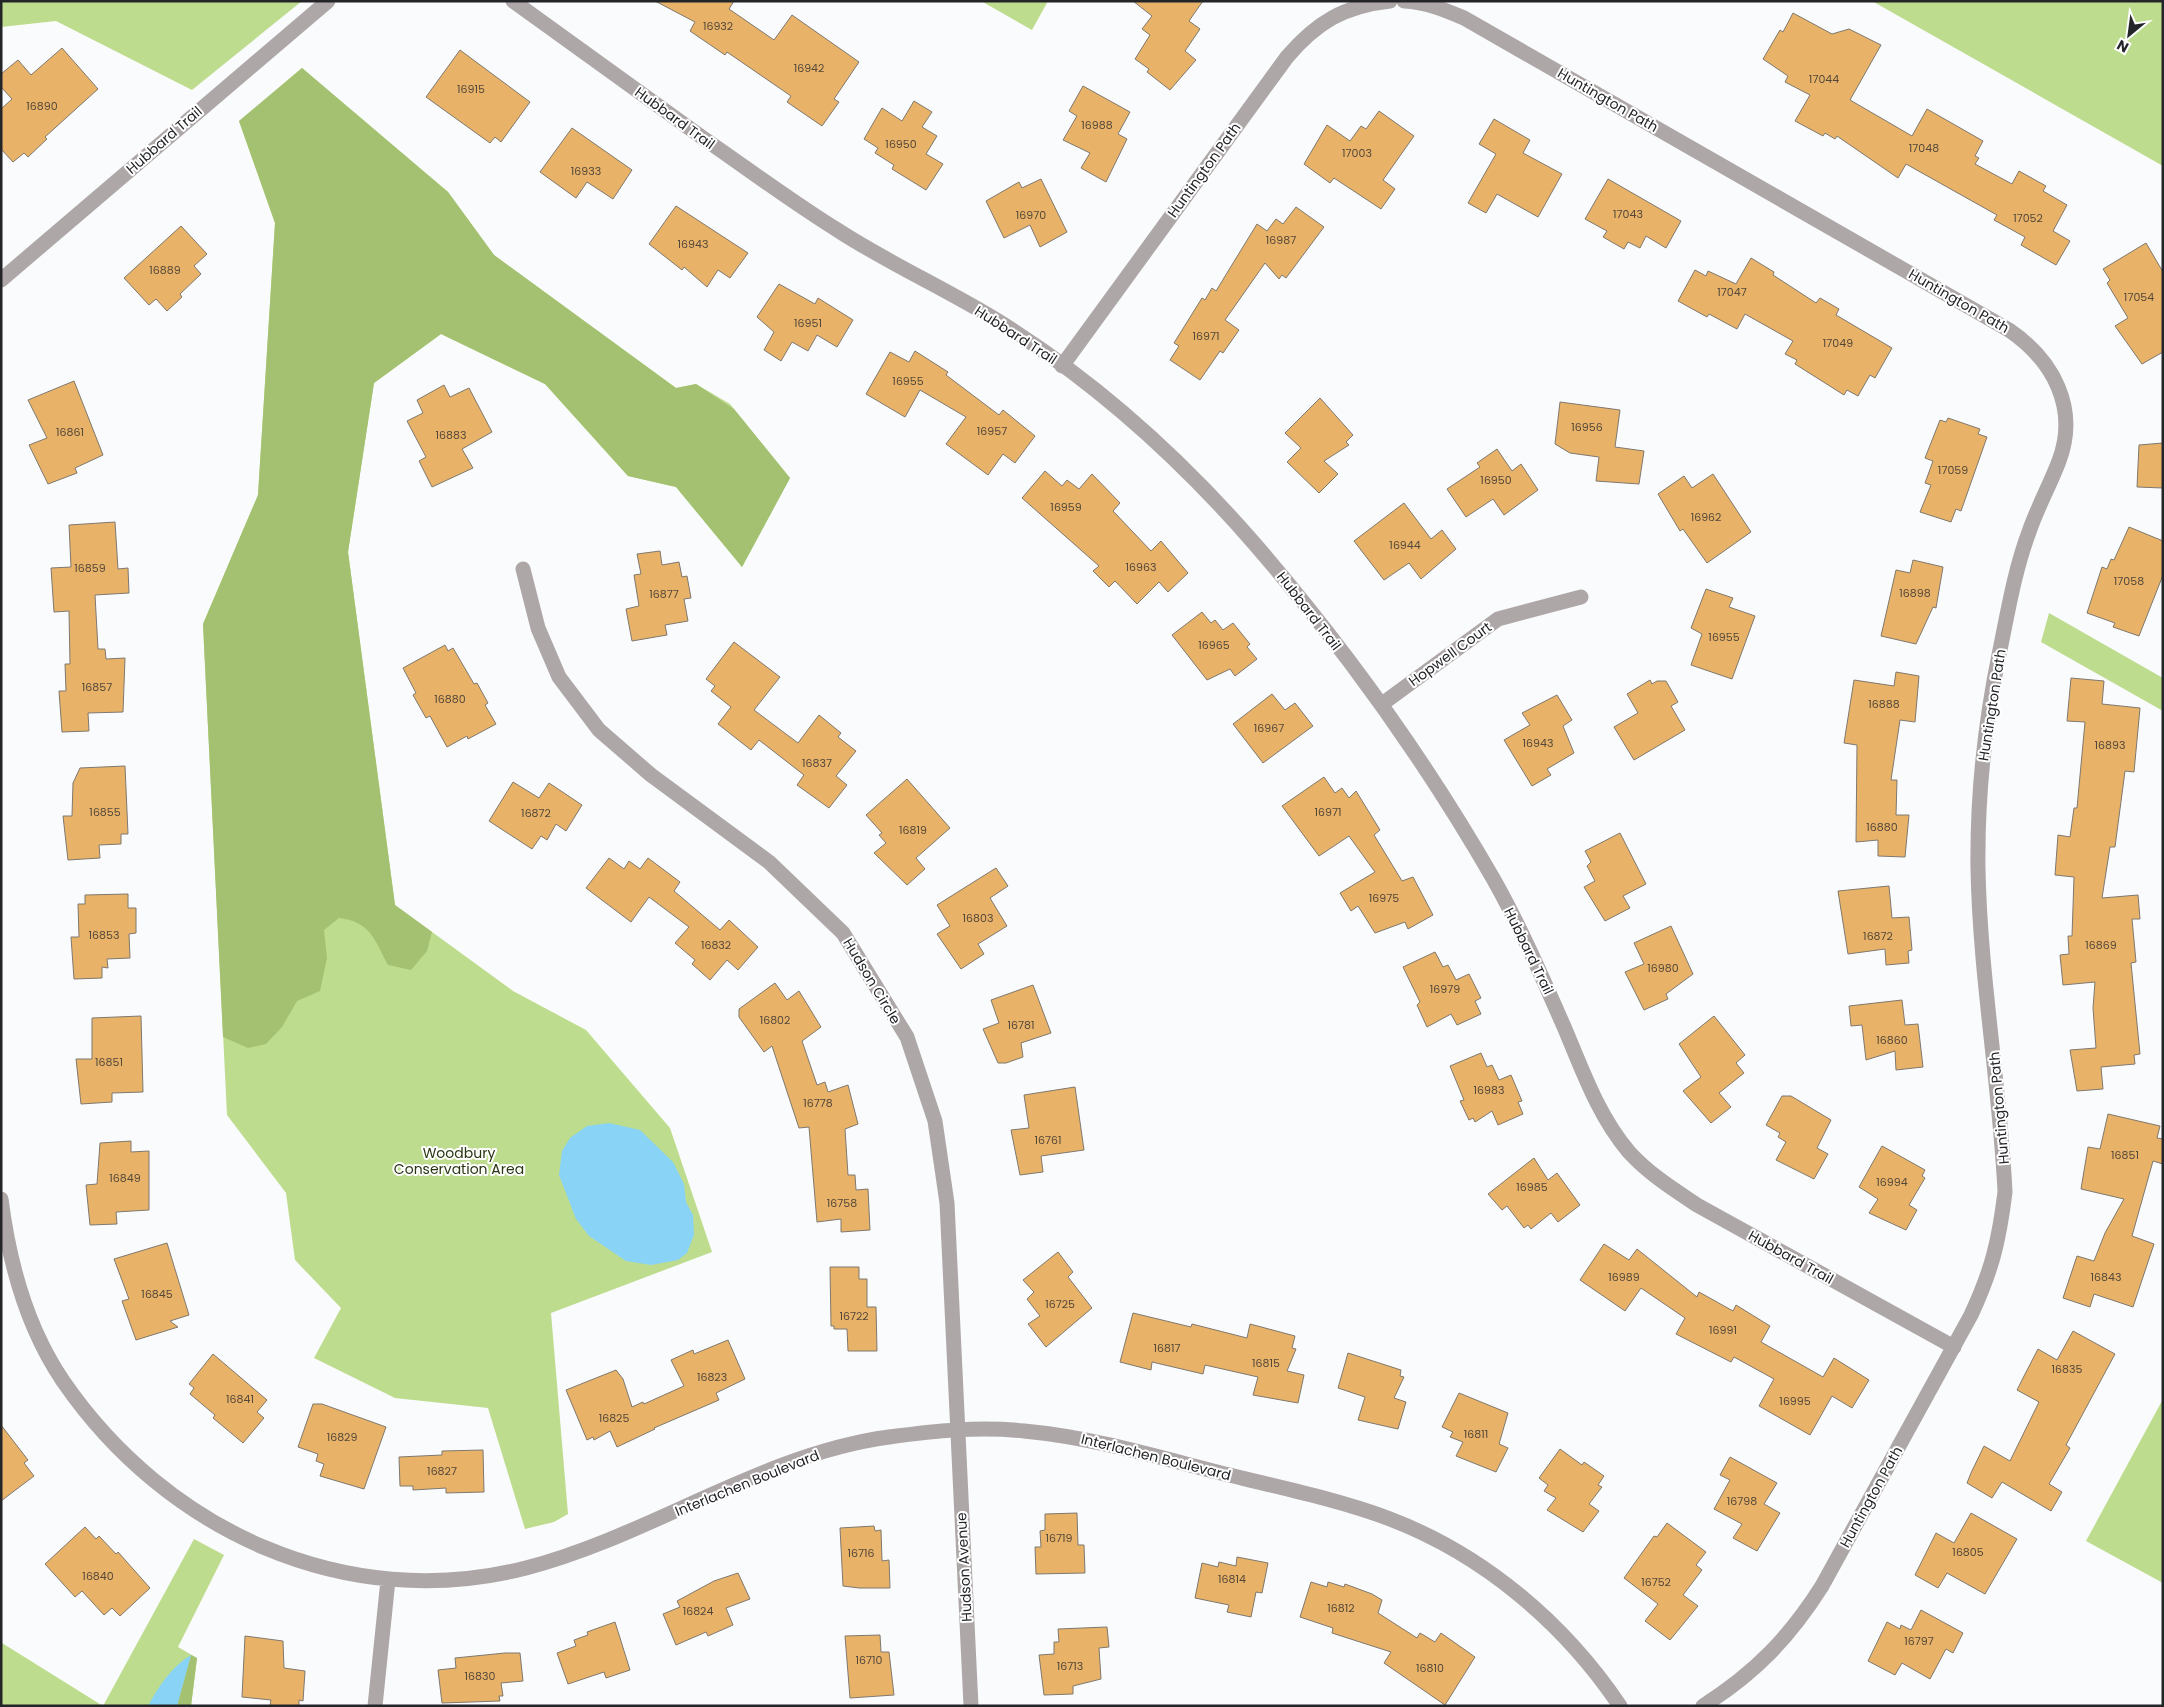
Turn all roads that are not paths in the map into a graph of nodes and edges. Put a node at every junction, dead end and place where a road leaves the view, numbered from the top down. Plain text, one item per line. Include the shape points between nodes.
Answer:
1 (328, 1) edge
2 (512, 1) edge
3 (1390, 1) edge
4 (1404, 1) edge
5 (1369, 2) edge
6 (1, 280) edge
7 (1062, 366) junction
8 (523, 570) dead end
9 (1581, 597) dead end
10 (1382, 704) junction
11 (1, 1200) edge
12 (1954, 1346) junction
13 (957, 1429) junction
14 (388, 1580) junction
15 (375, 1706) edge
16 (970, 1706) edge
17 (1620, 1706) edge
18 (1703, 1706) edge

1 - 6 street, Hubbard Trail
2 - 7 street, Hubbard Trail via 824,222 1001,323
3 - 5 street, Huntington Path
4 - 12 street, Huntington Path via 1442,8 1464,18 2009,330 2041,356 2054,375 2065,416 2065,437 2060,460 2028,532 2014,583 1986,727 1980,797 1978,870 2005,1192 2000,1238 1988,1278
5 - 7 street, Huntington Path via 1324,22 1303,38
7 - 10 street, Hubbard Trail via 1134,421 1197,481 1301,599
8 - 13 street, Hudson Circle via 538,628 560,677 599,730 651,775 769,862 843,933 907,1038 935,1121 947,1203
9 - 10 street, Hopwell Court via 1498,619
10 - 12 street, Hubbard Trail via 1441,792 1497,885 1545,983 1593,1095 1630,1152 1660,1181 1697,1205
11 - 14 street, Interlachen Boulevard via 5,1232 18,1283 37,1332 61,1378 97,1426 133,1464 173,1498 221,1529 300,1561
12 - 18 street, Huntington Path via 1799,1622 1772,1654
13 - 14 street, Interlachen Boulevard via 883,1438 816,1454 584,1550 527,1568 456,1579
13 - 16 street, Hudson Avenue
13 - 17 street, Interlachen Boulevard via 1021,1430 1089,1440 1346,1505 1417,1530 1517,1592 1577,1650
14 - 15 street

